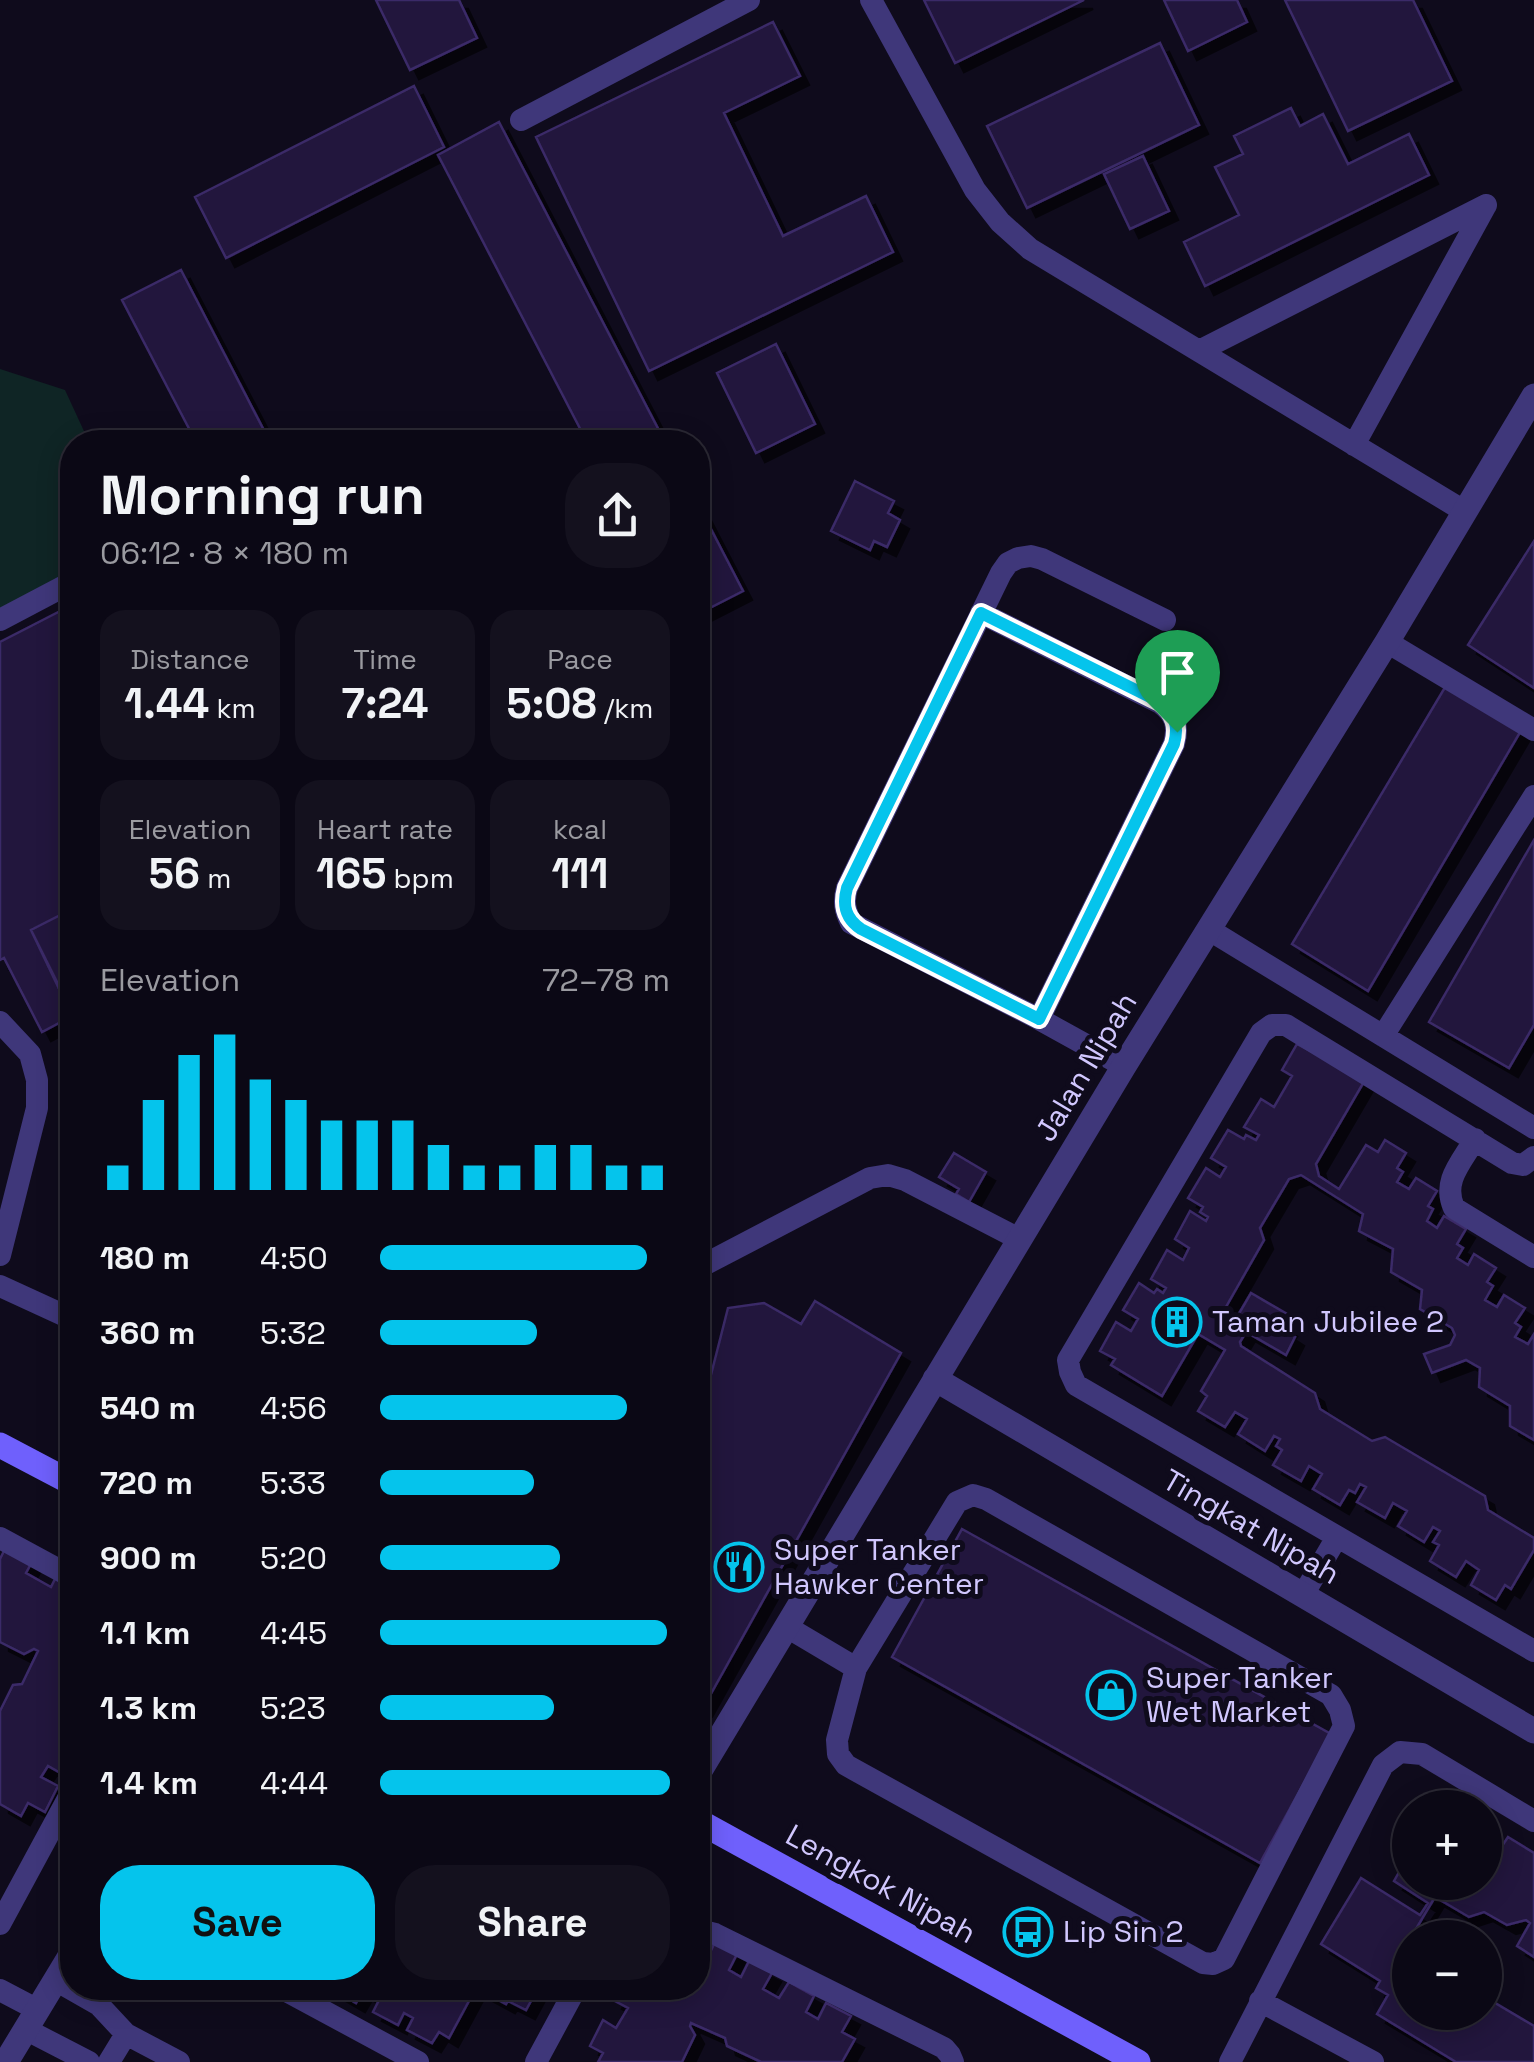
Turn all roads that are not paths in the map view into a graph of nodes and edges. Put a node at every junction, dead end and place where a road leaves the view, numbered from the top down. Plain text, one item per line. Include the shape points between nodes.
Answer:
1 (749, 0) edge
2 (871, 0) edge
3 (521, 120) dead end
4 (1199, 352) junction
5 (1534, 396) edge
6 (1354, 445) junction
7 (1464, 512) junction
8 (60, 588) edge
9 (981, 613) junction
10 (0, 620) edge
11 (1165, 620) dead end
12 (1387, 642) junction
13 (1534, 730) edge
14 (1534, 796) edge
15 (1208, 928) junction
16 (1039, 1019) junction
17 (0, 1022) edge
18 (1382, 1036) junction
19 (1124, 1066) junction
20 (1534, 1128) edge
21 (1475, 1140) junction
22 (1534, 1158) edge
23 (1019, 1239) junction
24 (0, 1256) edge
25 (1534, 1257) edge
26 (710, 1262) edge
27 (0, 1286) edge
28 (60, 1314) edge
29 (935, 1379) junction
30 (0, 1445) edge
31 (60, 1476) edge
32 (1337, 1536) junction
33 (0, 1538) edge
34 (60, 1570) edge
35 (1303, 1595) junction
36 (787, 1627) junction
37 (1534, 1650) edge
38 (856, 1668) junction
39 (1534, 1730) edge
40 (710, 1754) edge
41 (60, 1813) edge
42 (1534, 1821) edge
43 (710, 1828) edge
44 (0, 1924) edge
45 (710, 1933) edge
46 (60, 1975) edge
47 (57, 1980) junction
48 (60, 1982) edge
49 (0, 1990) edge
50 (91, 2000) edge
51 (303, 2000) edge
52 (570, 2000) edge
53 (1260, 2001) junction
54 (32, 2020) junction
55 (126, 2034) junction
56 (6, 2062) edge
57 (89, 2062) edge
58 (109, 2062) edge
59 (179, 2062) edge
60 (418, 2062) edge
61 (536, 2062) edge
62 (953, 2062) edge
63 (1138, 2062) edge
64 (1230, 2062) edge
65 (1373, 2062) edge

1 - 3 lane
2 - 4 lane via 975,190 1000,222 1030,250
4 - 6 lane
4 - 6 lane via 1486,205
5 - 7 street, Jalan Nipah
6 - 7 lane
7 - 12 street, Jalan Nipah
8 - 10 lane
9 - 11 lane via 1008,564 1030,556
9 - 16 lane via 844,900 851,922 861,929
9 - 16 lane via 1160,702 1176,720 1174,744
12 - 13 lane
12 - 15 street, Jalan Nipah
14 - 18 lane
15 - 18 lane
15 - 19 street, Jalan Nipah
16 - 19 lane
17 - 24 lane via 30,1054 37,1080 37,1108
18 - 20 lane
19 - 23 street, Jalan Nipah
21 - 22 lane via 1512,1163
21 - 25 lane via 1449,1183 1454,1208
21 - 32 lane via 1286,1024 1272,1026 1262,1032 1068,1360 1076,1385
23 - 26 lane via 888,1175 870,1178
23 - 29 street, Jalan Nipah
27 - 28 lane
29 - 35 street, Tingkat Nipah
29 - 36 street, Jalan Nipah
30 - 31 street
32 - 35 lane
32 - 37 lane
33 - 34 lane
35 - 39 street, Tingkat Nipah
36 - 38 lane
36 - 40 street, Jalan Nipah
38 - 38 lane via 957,1502 973,1495 1331,1695 1344,1726 1224,1959 1203,1963 846,1765 837,1740
41 - 44 lane
42 - 53 lane via 1422,1754 1400,1752 1383,1765
43 - 63 street, Lengkok Nipah
45 - 62 lane via 944,2048
46 - 47 street
47 - 48 lane
47 - 54 street
49 - 54 lane
50 - 55 lane
51 - 60 lane
52 - 61 lane
53 - 64 lane
53 - 65 lane
54 - 56 street
54 - 57 lane
55 - 58 lane
55 - 59 lane

